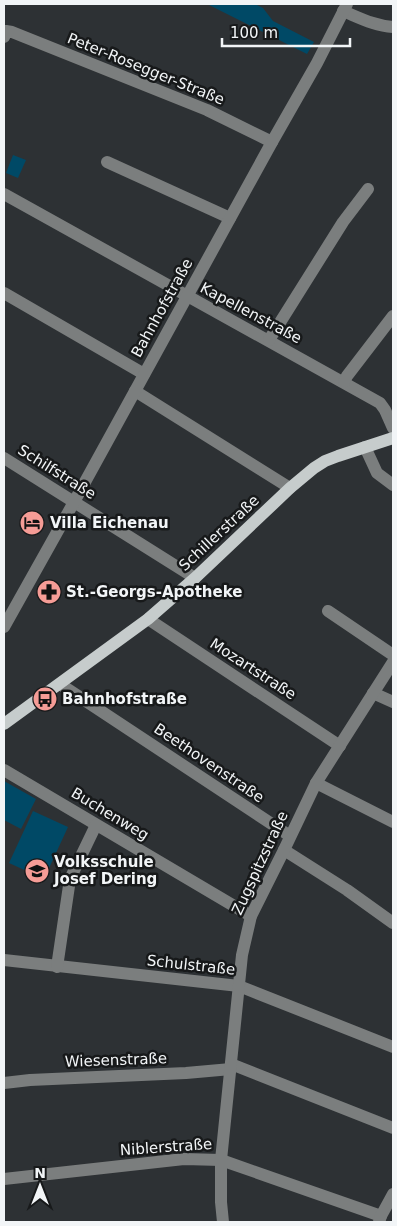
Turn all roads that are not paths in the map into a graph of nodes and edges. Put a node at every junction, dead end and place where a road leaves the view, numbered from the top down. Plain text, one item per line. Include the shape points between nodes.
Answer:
1 (345, 7) edge
2 (393, 27) edge
3 (5, 34) edge
4 (272, 142) junction
5 (107, 162) dead end
6 (368, 189) dead end
7 (4, 194) edge
8 (230, 218) junction
9 (4, 293) edge
10 (186, 296) junction
11 (393, 316) edge
12 (269, 340) junction
13 (144, 374) junction
14 (344, 382) junction
15 (135, 391) junction
16 (393, 428) edge
17 (393, 438) edge
18 (365, 447) junction
19 (4, 458) edge
20 (393, 485) edge
21 (290, 488) junction
22 (74, 502) junction
23 (195, 578) junction
24 (328, 610) dead end
25 (148, 620) junction
26 (4, 627) edge
27 (393, 655) edge
28 (393, 662) edge
29 (60, 684) junction
30 (373, 693) junction
31 (393, 702) edge
32 (4, 724) edge
33 (340, 746) junction
34 (4, 770) edge
35 (316, 782) junction
36 (393, 822) edge
37 (96, 825) junction
38 (290, 836) junction
39 (284, 850) junction
40 (251, 916) junction
41 (393, 923) edge
42 (4, 960) edge
43 (57, 966) junction
44 (239, 986) junction
45 (393, 1047) edge
46 (231, 1067) junction
47 (4, 1083) edge
48 (393, 1128) edge
49 (222, 1160) junction
50 (4, 1179) edge
51 (393, 1194) edge
52 (380, 1219) edge
53 (223, 1222) edge

1 - 2 street via 375,24
1 - 4 street, Bahnhofstraße
3 - 4 street, Peter-Rosegger-Straße via 12,32 207,110
4 - 8 street, Bahnhofstraße
5 - 8 street
6 - 12 street via 340,227
7 - 10 street, Kapellenstraße
8 - 10 street, Bahnhofstraße
9 - 13 street
10 - 12 street, Kapellenstraße
10 - 13 street, Bahnhofstraße
11 - 14 street
12 - 14 street, Kapellenstraße
13 - 15 street, Bahnhofstraße
14 - 16 street, Kapellenstraße via 380,403
15 - 21 street
15 - 22 street, Bahnhofstraße
17 - 18 main road, Schillerstraße
18 - 20 street via 377,473
18 - 21 main road, Schillerstraße via 325,461
19 - 22 street, Schilfstraße
21 - 23 main road, Schillerstraße
22 - 23 street, Schilfstraße
22 - 26 street, Bahnhofstraße
23 - 25 main road, Schillerstraße
24 - 27 street
25 - 29 main road, Schillerstraße
25 - 33 street, Mozartstraße
28 - 30 street, Zugspitzstraße
29 - 32 main road, Schillerstraße
29 - 38 street, Beethovenstraße
30 - 31 street
30 - 33 street, Zugspitzstraße
33 - 35 street, Zugspitzstraße
34 - 37 street, Buchenweg
35 - 36 street
35 - 38 street, Zugspitzstraße
37 - 40 street, Buchenweg
37 - 43 street via 70,879
38 - 39 street, Zugspitzstraße
39 - 40 street, Zugspitzstraße
39 - 41 street
40 - 44 street, Zugspitzstraße
42 - 43 street, Schulstraße
43 - 44 street, Schulstraße
44 - 45 street, Schulstraße
44 - 46 street, Zugspitzstraße
46 - 47 street, Wiesenstraße via 186,1073
46 - 48 street, Wiesenstraße
46 - 49 street, Zugspitzstraße
49 - 50 street, Niblerstraße via 184,1159
49 - 52 street, Niblerstraße
49 - 53 street, Zugspitzstraße
51 - 52 street

